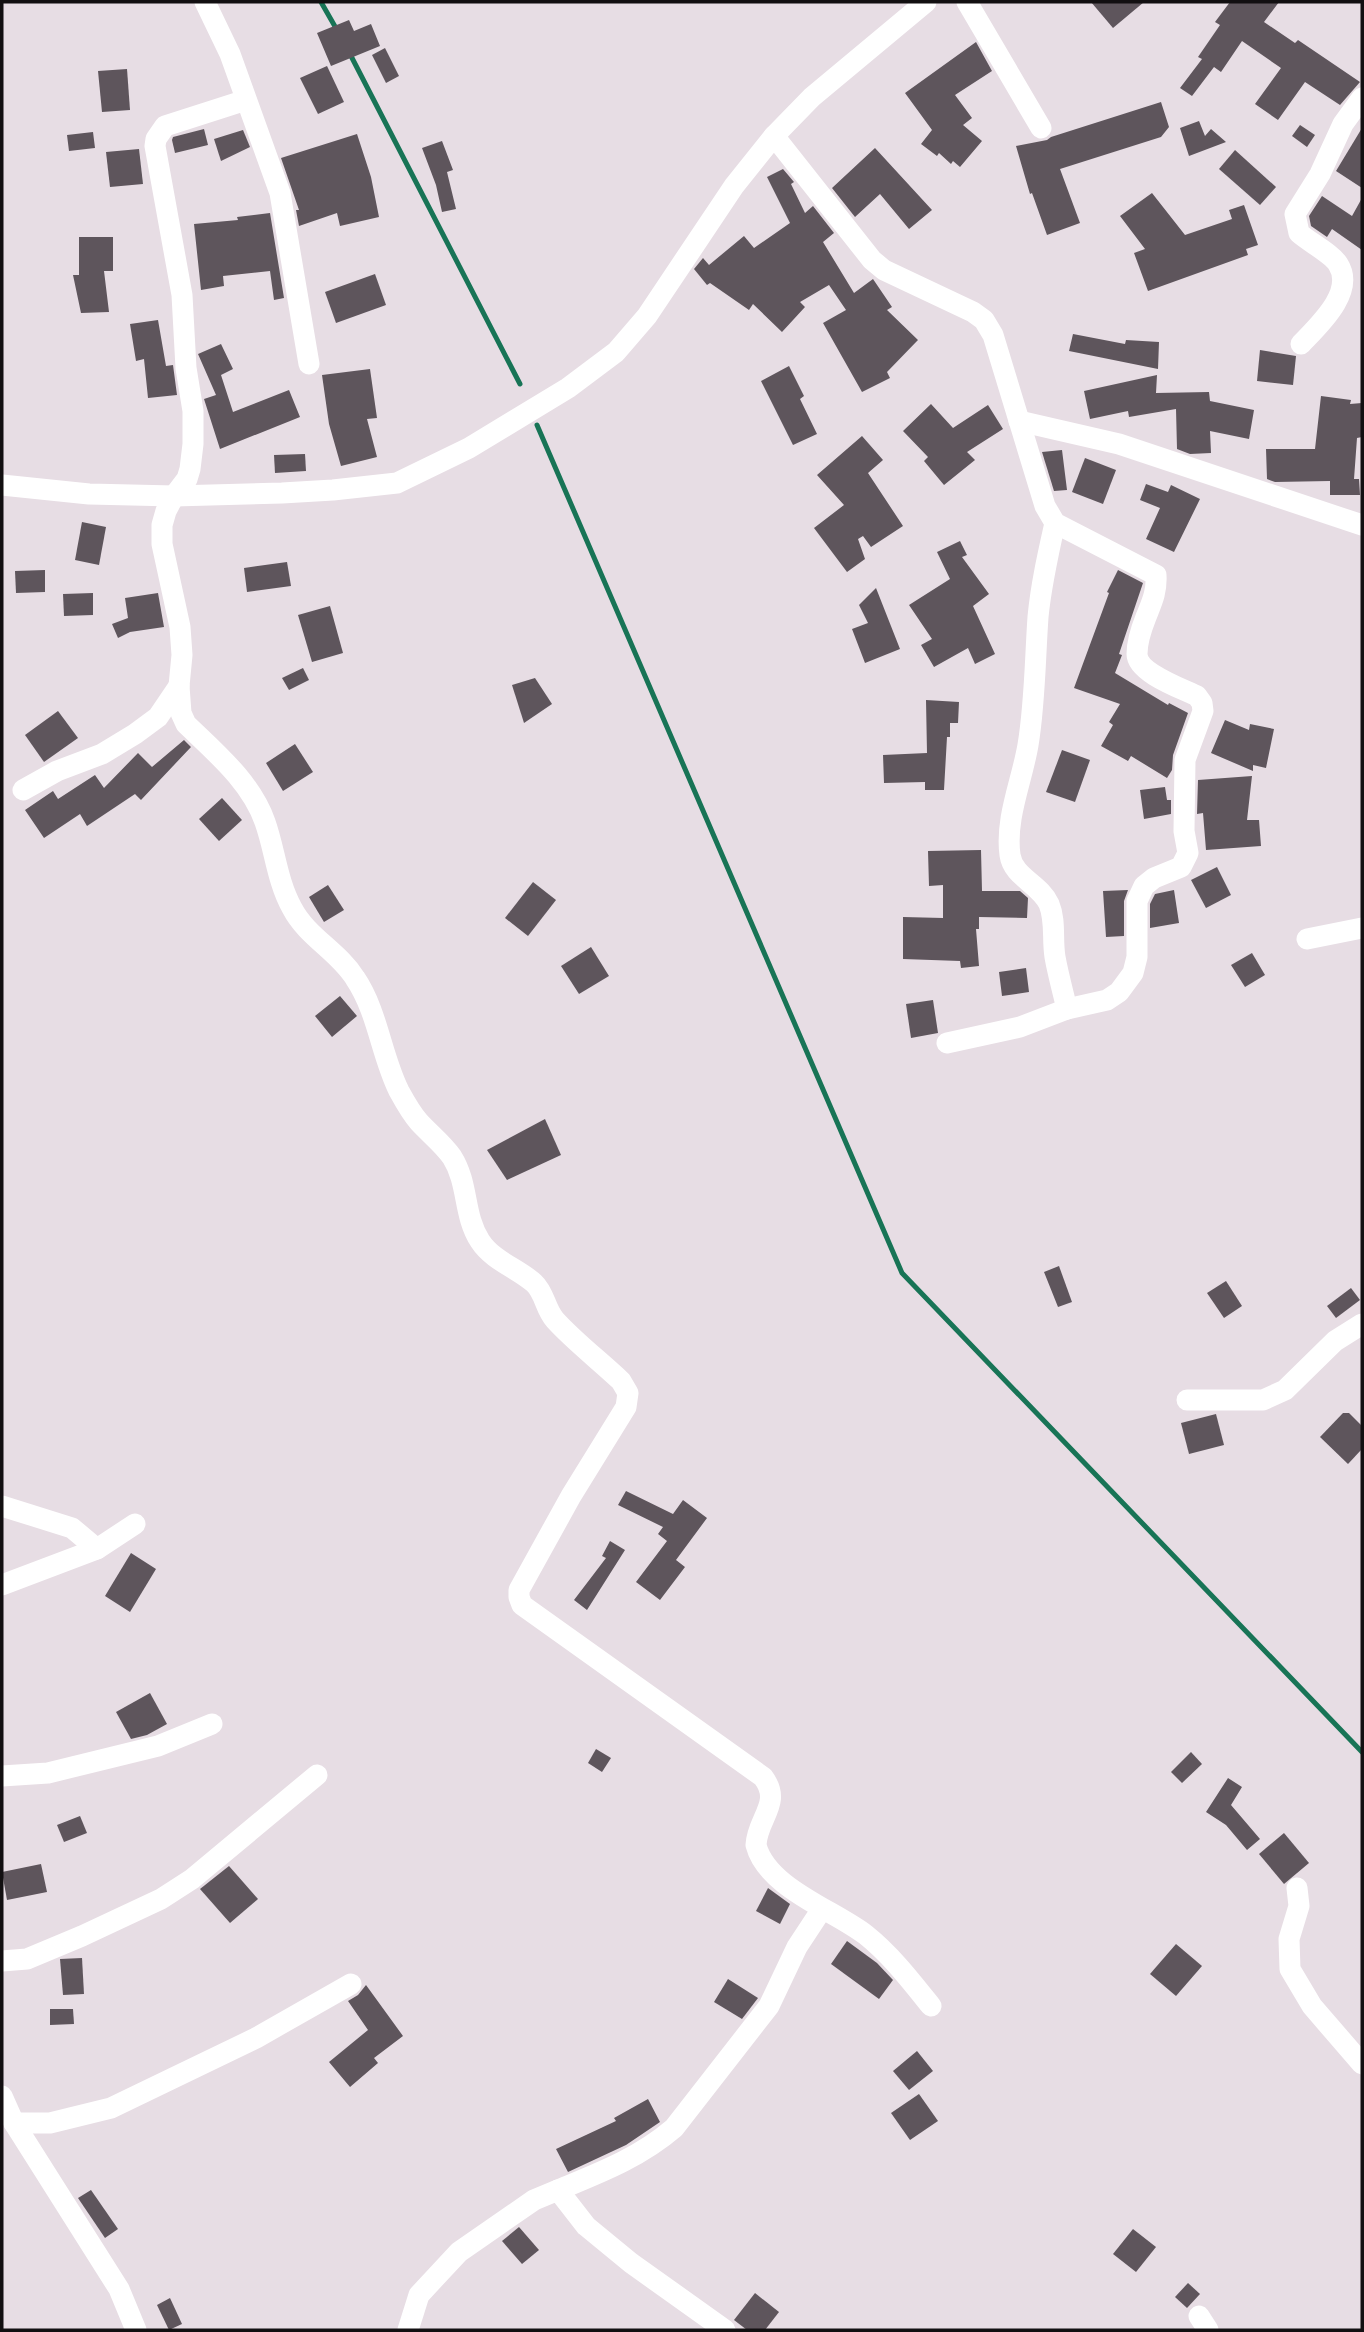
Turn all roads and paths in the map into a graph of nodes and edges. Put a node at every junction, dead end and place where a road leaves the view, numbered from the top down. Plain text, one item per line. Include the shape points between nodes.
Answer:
1 (205, 2) edge
2 (926, 2) edge
3 (967, 2) edge
4 (1362, 98) edge
5 (246, 100) junction
6 (1041, 128) dead end
7 (774, 136) junction
8 (1301, 344) dead end
9 (309, 364) dead end
10 (1019, 421) junction
11 (2, 485) edge
12 (174, 496) junction
13 (1055, 523) junction
14 (1362, 525) edge
15 (179, 686) junction
16 (23, 790) dead end
17 (1362, 928) edge
18 (1307, 939) dead end
19 (1067, 1009) junction
20 (947, 1043) dead end
21 (1362, 1324) edge
22 (1187, 1400) dead end
23 (2, 1506) edge
24 (135, 1524) dead end
25 (97, 1549) junction
26 (2, 1585) edge
27 (212, 1724) dead end
28 (317, 1774) dead end
29 (2, 1776) edge
30 (1297, 1888) dead end
31 (822, 1909) junction
32 (2, 1961) edge
33 (351, 1984) dead end
34 (931, 2006) dead end
35 (1362, 2064) edge
36 (2, 2097) edge
37 (14, 2123) junction
38 (558, 2190) junction
39 (136, 2330) edge
40 (408, 2330) edge
41 (724, 2330) edge

1 - 5 street
2 - 7 street via 812,97
3 - 6 street
4 - 8 street via 1295,214 1299,233 1337,261 1342,272 1334,308
5 - 9 street via 280,193
5 - 12 street via 174,122 156,139 182,295 194,430 187,479
7 - 10 street via 872,260 984,320 993,335
7 - 12 street via 617,352 568,388 469,448 397,483
10 - 13 street via 1045,506
10 - 14 street via 1151,454
11 - 12 street
12 - 15 street via 162,524 162,544 180,627
13 - 19 street via 1038,617 1028,747 1016,788 1009,844 1014,869 1049,903
13 - 19 street via 1156,575 1157,589 1145,620 1139,662 1147,671 1197,696 1203,710 1185,760 1188,853 1181,867 1144,886 1137,901 1137,957 1133,973 1119,992 1107,1000
15 - 16 street via 158,717 135,734
15 - 31 street via 186,724 242,781 257,803 283,888 297,916 355,977 408,1107 448,1151 462,1176 470,1220 481,1242 535,1284 554,1318 626,1389 626,1407 528,1572 519,1590 520,1603 763,1777 771,1797 756,1839 757,1849 778,1877
17 - 18 street
19 - 20 street via 1020,1027
21 - 22 street via 1335,1341 1285,1390 1263,1400
23 - 25 street via 72,1528
24 - 25 street
25 - 26 street
27 - 29 street via 158,1746 48,1773
28 - 32 street via 192,1879 161,1899 27,1959
30 - 35 street via 1299,1906 1289,1939 1290,1969 1312,2006
31 - 34 street via 874,1942
31 - 38 street via 797,1947 769,2006 674,2128 620,2165
33 - 37 street via 256,2038 111,2108 50,2123
36 - 37 street
37 - 39 street via 119,2290
38 - 40 street via 534,2200 459,2252 419,2295
38 - 41 street via 586,2226

